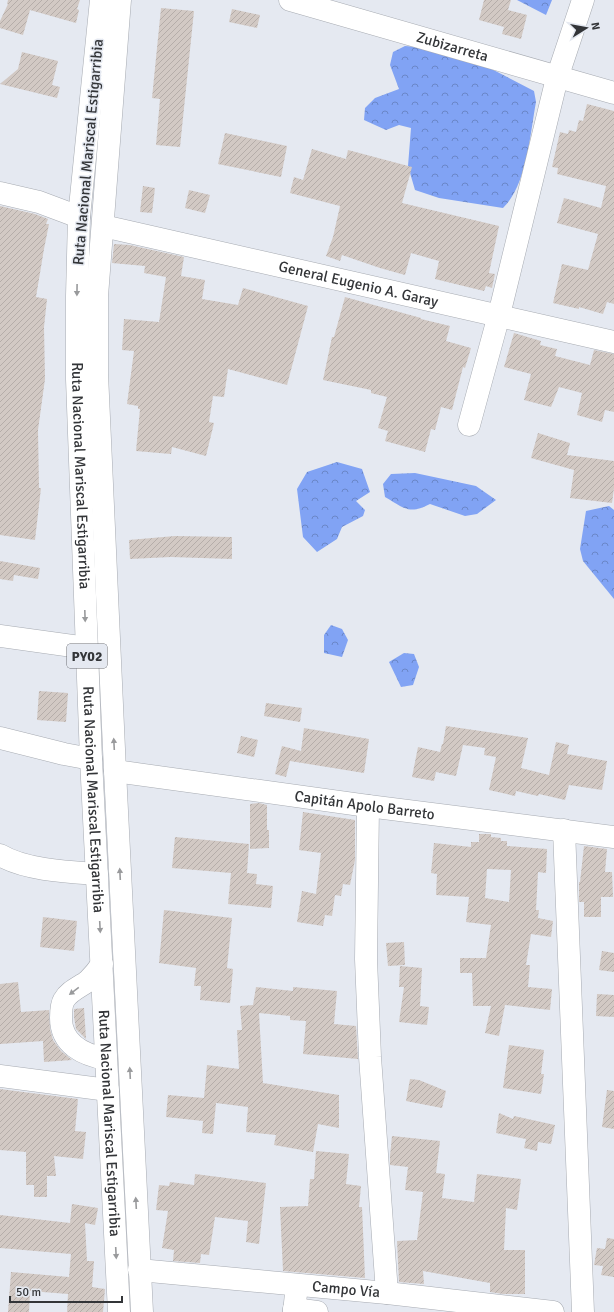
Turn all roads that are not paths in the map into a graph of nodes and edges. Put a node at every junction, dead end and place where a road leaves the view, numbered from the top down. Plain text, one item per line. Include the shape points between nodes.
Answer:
1 (101, 0) edge
2 (120, 0) edge
3 (290, 0) edge
4 (584, 0) edge
5 (557, 78) junction
6 (614, 93) edge
7 (0, 193) edge
8 (79, 217) junction
9 (103, 226) junction
10 (499, 315) junction
11 (614, 342) edge
12 (469, 425) dead end
13 (0, 636) edge
14 (86, 648) junction
15 (0, 738) edge
16 (91, 759) junction
17 (115, 771) junction
18 (368, 806) junction
19 (564, 830) junction
20 (614, 837) edge
21 (0, 855) edge
22 (97, 874) junction
23 (102, 964) junction
24 (106, 1060) junction
25 (0, 1076) edge
26 (108, 1090) junction
27 (140, 1270) junction
28 (297, 1285) junction
29 (386, 1293) junction
30 (294, 1310) edge
31 (119, 1312) edge
32 (142, 1312) edge
33 (317, 1312) edge
34 (553, 1312) edge
35 (583, 1312) edge

1 - 8 main road, Ruta Nacional Mariscal Estigarribia / PY02
2 - 9 main road, Ruta Nacional Mariscal Estigarribia / PY02
3 - 5 main road, Zubizarreta
4 - 5 main road
5 - 6 main road, Zubizarreta
5 - 10 main road
7 - 8 main road via 39,202
8 -> 14 main road, Ruta Nacional Mariscal Estigarribia / PY02 via 77,379
9 - 10 main road, General Eugenio A. Garay
17 -> 9 main road, Ruta Nacional Mariscal Estigarribia / PY02 via 97,374 97,296
10 - 11 main road, General Eugenio A. Garay
10 - 12 main road
13 - 14 main road
14 - 16 main road, Ruta Nacional Mariscal Estigarribia / PY02
15 - 16 main road
16 - 22 main road, Ruta Nacional Mariscal Estigarribia / PY02
17 - 18 main road, Capitán Apolo Barreto
27 -> 17 main road, Ruta Nacional Mariscal Estigarribia / PY02
18 - 19 main road, Capitán Apolo Barreto
18 - 29 main road via 366,959
19 - 20 main road, Capitán Apolo Barreto
19 - 35 main road
21 - 22 main road via 23,865
22 -> 23 main road, Ruta Nacional Mariscal Estigarribia / PY02
23 - 24 main road, Ruta Nacional Mariscal Estigarribia / PY02
23 -> 24 main road via 90,980 71,992 64,1000 60,1020 65,1036 77,1049
24 - 26 main road, Ruta Nacional Mariscal Estigarribia / PY02
25 - 26 main road
26 -> 31 main road, Ruta Nacional Mariscal Estigarribia / PY02
27 - 28 main road, Campo Vía
27 - 32 main road, Ruta Nacional Mariscal Estigarribia / PY02
28 - 29 main road, Campo Vía
28 - 30 main road
29 - 34 main road, Campo Vía
30 - 33 main road

